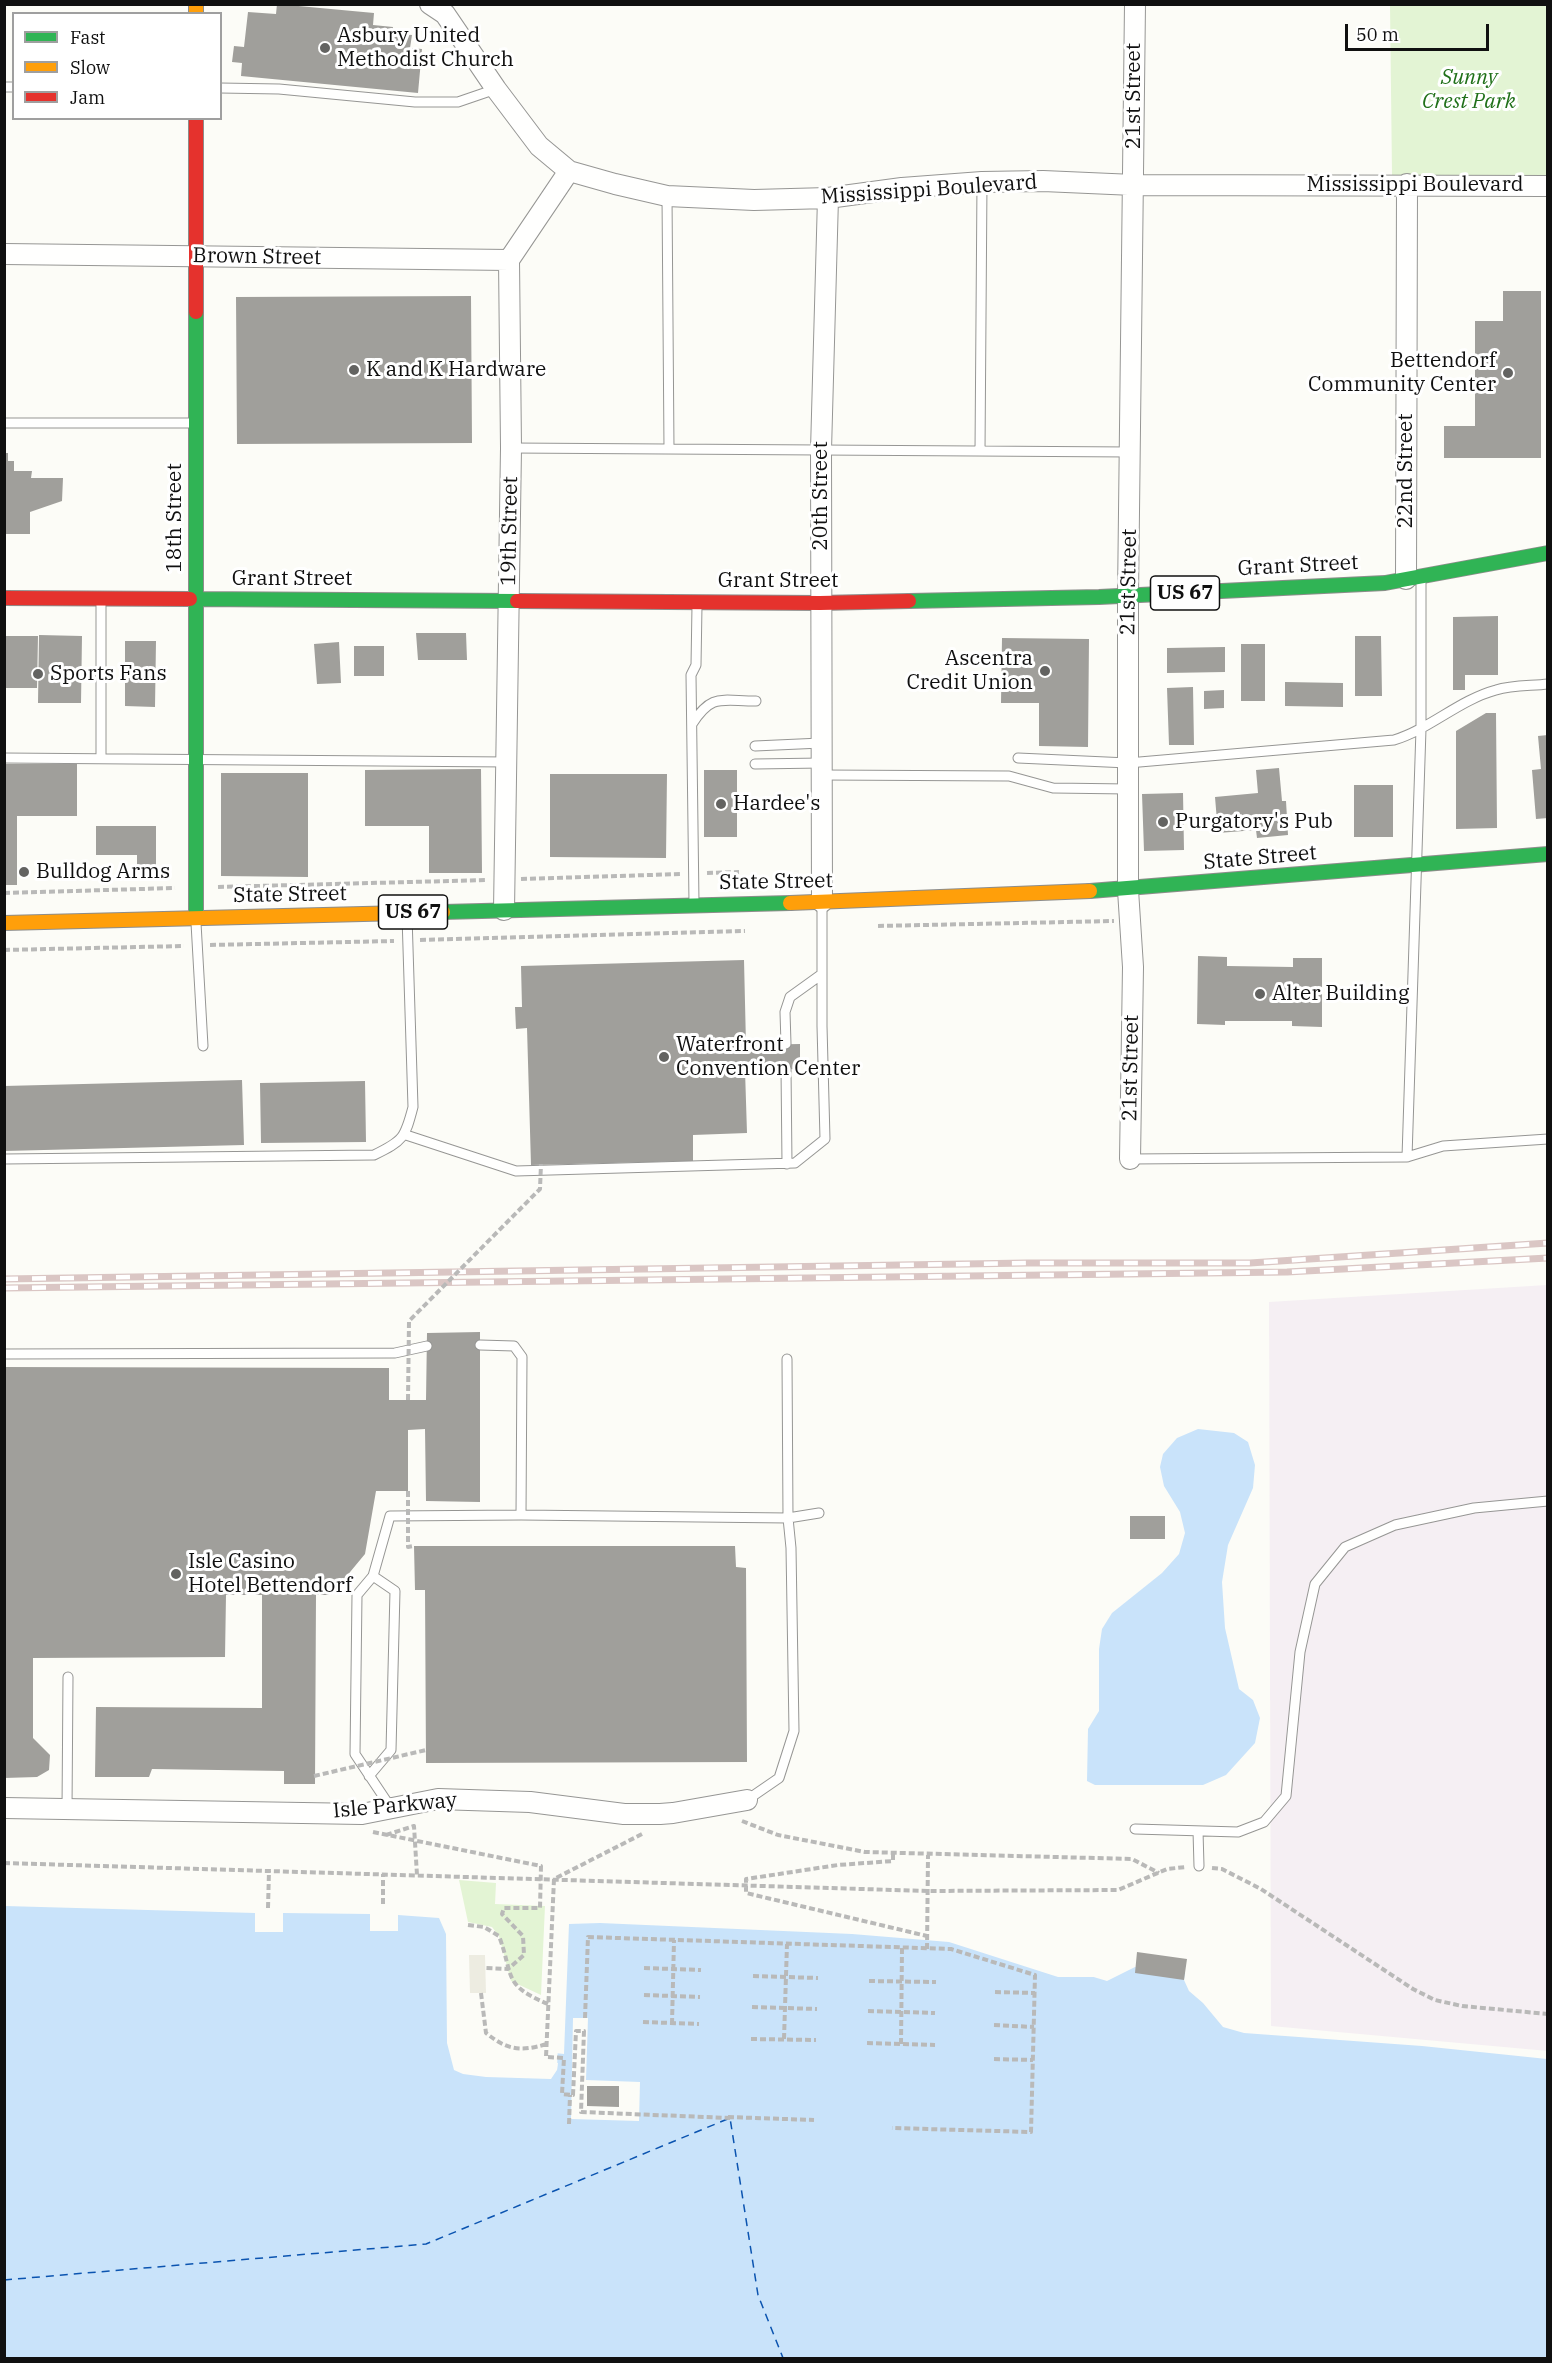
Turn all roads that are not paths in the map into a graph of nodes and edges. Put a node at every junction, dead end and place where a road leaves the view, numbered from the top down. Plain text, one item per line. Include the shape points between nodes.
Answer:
1 (1135, 4) edge
2 (442, 8) edge
3 (222, 88) edge
4 (496, 89) junction
5 (196, 120) edge
6 (569, 171) junction
7 (982, 182) junction
8 (1407, 184) junction
9 (1134, 185) junction
10 (1548, 186) edge
11 (667, 196) junction
12 (828, 198) junction
13 (4, 254) edge
14 (196, 256) junction
15 (509, 260) junction
16 (4, 423) edge
17 (196, 423) junction
18 (511, 448) junction
19 (669, 449) junction
20 (821, 450) junction
21 (980, 450) junction
22 (1130, 452) junction
23 (1548, 553) edge
24 (1414, 578) junction
25 (1128, 596) junction
26 (4, 598) edge
27 (101, 598) junction
28 (196, 599) junction
29 (508, 601) junction
30 (697, 602) junction
31 (820, 603) junction
32 (1548, 684) edge
33 (756, 700) dead end
34 (692, 724) junction
35 (1421, 729) junction
36 (755, 746) dead end
37 (4, 758) edge
38 (101, 758) junction
39 (1018, 758) dead end
40 (196, 759) junction
41 (822, 760) junction
42 (508, 762) junction
43 (1128, 763) junction
44 (755, 764) dead end
45 (1128, 789) junction
46 (1548, 854) edge
47 (1415, 864) junction
48 (1128, 890) junction
49 (822, 902) junction
50 (694, 905) junction
51 (504, 910) junction
52 (407, 913) junction
53 (196, 918) junction
54 (4, 922) edge
55 (822, 974) junction
56 (786, 1044) dead end
57 (203, 1046) dead end
58 (786, 1069) dead end
59 (406, 1135) junction
60 (1548, 1139) edge
61 (1407, 1156) junction
62 (4, 1160) edge
63 (1130, 1160) joint
64 (787, 1164) junction
65 (480, 1345) dead end
66 (427, 1346) dead end
67 (4, 1353) edge
68 (787, 1359) dead end
69 (1548, 1501) edge
70 (819, 1513) dead end
71 (521, 1515) junction
72 (788, 1518) junction
73 (373, 1576) junction
74 (68, 1677) dead end
75 (369, 1776) junction
76 (747, 1800) joint
77 (399, 1806) junction
78 (4, 1808) edge
79 (67, 1809) junction
80 (1135, 1829) dead end
81 (1198, 1831) junction
82 (1199, 1866) road end

1 - 9 street, 21st Street
2 - 4 street, Mississippi Boulevard
3 - 4 lane via 279,89 415,102 458,102
4 - 6 street, Mississippi Boulevard via 539,146
5 - 14 main road, 18th Street
6 - 11 street, Mississippi Boulevard
6 - 15 street
7 - 9 street, Mississippi Boulevard
7 - 12 street, Mississippi Boulevard
7 - 21 lane
8 - 9 street, Mississippi Boulevard
8 - 10 street, Mississippi Boulevard
8 - 24 street, 22nd Street
9 - 22 street, 21st Street
11 - 12 street, Mississippi Boulevard via 754,201
11 - 19 lane
12 - 20 street, 20th Street
13 - 14 street, Brown Street
14 - 15 street, Brown Street
14 - 17 main road, 18th Street
15 - 18 street, 19th Street
16 - 17 lane
17 - 28 main road, 18th Street
18 - 19 lane
18 - 29 street, 19th Street
19 - 20 lane
20 - 21 lane
20 - 31 street, 20th Street
21 - 22 lane
22 - 25 street, 21st Street
23 - 24 main road, Grant Street / US 67
24 - 25 main road, Grant Street / US 67 via 1385,583
24 - 35 lane
25 - 31 main road, Grant Street / US 67
25 - 43 street, 21st Street
26 - 27 main road, Grant Street / US 67
27 - 28 main road, Grant Street / US 67
27 - 38 lane
28 - 29 main road, Grant Street / US 67
28 - 40 main road, 18th Street
29 - 30 main road, Grant Street / US 67
29 - 42 street, 19th Street
30 - 31 main road, Grant Street / US 67
30 - 34 lane via 696,665 691,675
31 - 41 street, 20th Street
32 - 35 lane via 1495,690
33 - 34 lane via 716,700 707,704
34 - 50 lane
35 - 43 lane via 1394,740
35 - 47 lane
36 - 41 lane
37 - 38 lane
38 - 40 lane
39 - 43 lane
40 - 42 lane
40 - 53 main road, 18th Street
41 - 44 lane
41 - 45 lane via 1009,776 1053,788
41 - 49 street, 20th Street
42 - 51 street, 19th Street
43 - 45 street, 21st Street
45 - 48 street, 21st Street
46 - 47 main road, State Street / US 67
47 - 48 main road, State Street / US 67
47 - 61 lane
48 - 49 main road, State Street / US 67
48 - 63 street, 21st Street via 1133,967
49 - 50 main road, State Street / US 67
49 - 55 lane
50 - 51 main road, State Street / US 67
51 - 52 main road, State Street / US 67
52 - 53 main road, State Street / US 67
52 - 59 lane via 413,1107
53 - 54 main road, State Street / US 67
53 - 57 lane
55 - 56 lane via 790,996 785,1012
55 - 64 lane via 825,1139 795,1163
58 - 64 lane
59 - 62 lane via 374,1155
59 - 64 lane via 516,1171
60 - 61 lane via 1443,1146
61 - 63 lane
65 - 71 lane via 514,1346 522,1357
66 - 67 lane via 395,1353
68 - 72 lane
69 - 81 lane via 1474,1508 1395,1525 1345,1547 1316,1584 1300,1652 1286,1796 1264,1822 1238,1832
70 - 72 lane
71 - 72 lane
71 - 73 lane via 390,1516
72 - 76 lane via 794,1731 779,1778
73 - 75 lane via 357,1595 355,1754
73 - 75 lane via 395,1591 391,1750
74 - 79 lane
75 - 77 lane
76 - 77 street, Isle Parkway via 673,1814 624,1814 530,1802 438,1799
77 - 79 street, Isle Parkway via 362,1814
78 - 79 street, Isle Parkway
80 - 81 lane
81 - 82 lane

